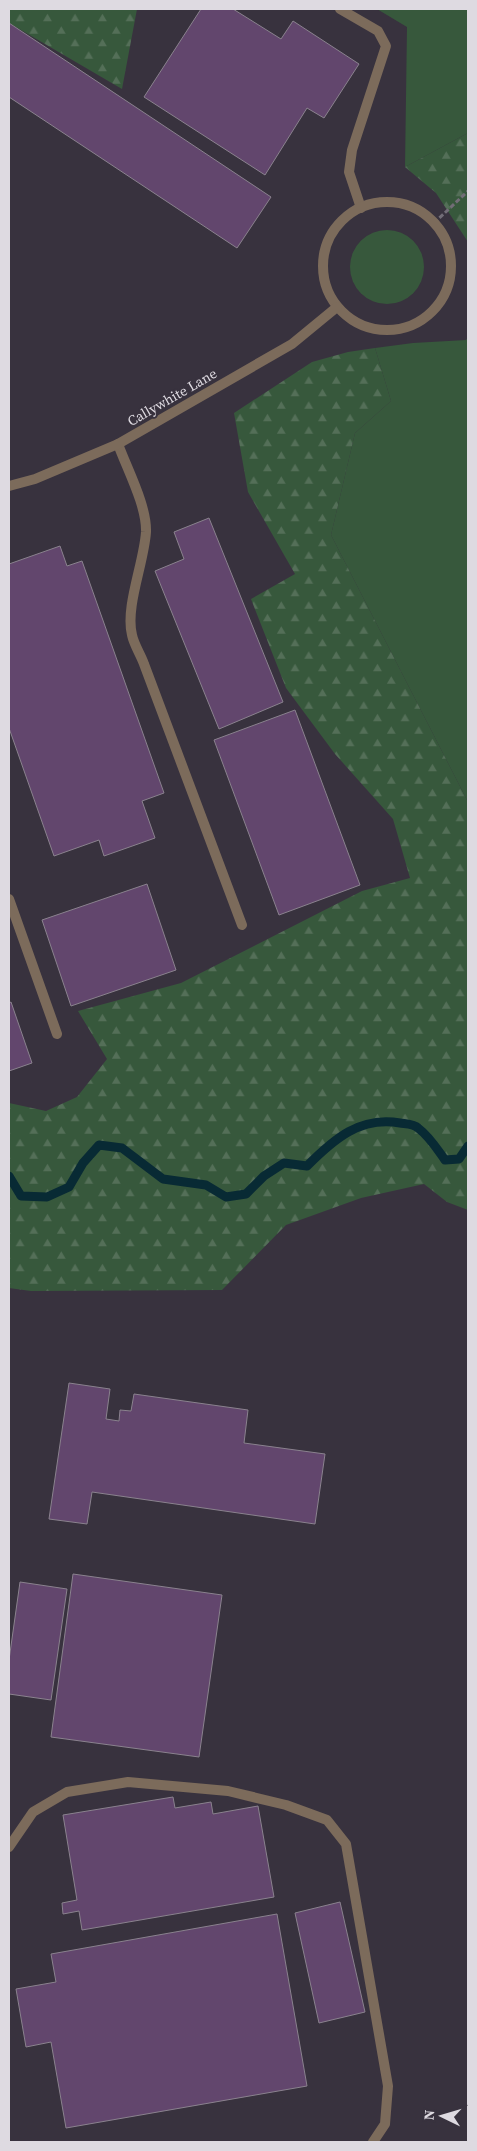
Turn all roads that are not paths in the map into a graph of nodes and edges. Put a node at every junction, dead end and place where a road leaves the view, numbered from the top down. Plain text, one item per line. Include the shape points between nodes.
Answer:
1 (340, 9) edge
2 (361, 208) junction
3 (337, 308) junction
4 (118, 444) junction
5 (9, 486) edge
6 (9, 900) edge
7 (242, 925) dead end
8 (58, 1034) dead end
9 (9, 1847) edge
10 (372, 2142) edge

1 - 2 street via 378,32 386,46 352,150 349,172
2 - 3 street via 338,225 328,242 323,263 325,283
2 - 3 street via 373,203 393,202 413,207 434,223 444,235 451,256 451,278 443,299 429,315 411,327 389,331 368,328
3 - 4 street, Callywhite Lane via 292,344
4 - 5 street, Callywhite Lane via 35,479
4 - 7 street via 141,503 146,530 132,606 132,635
6 - 8 street
9 - 10 street via 33,1812 67,1792 128,1782 228,1790 328,1820 346,1844 388,2086 385,2124

